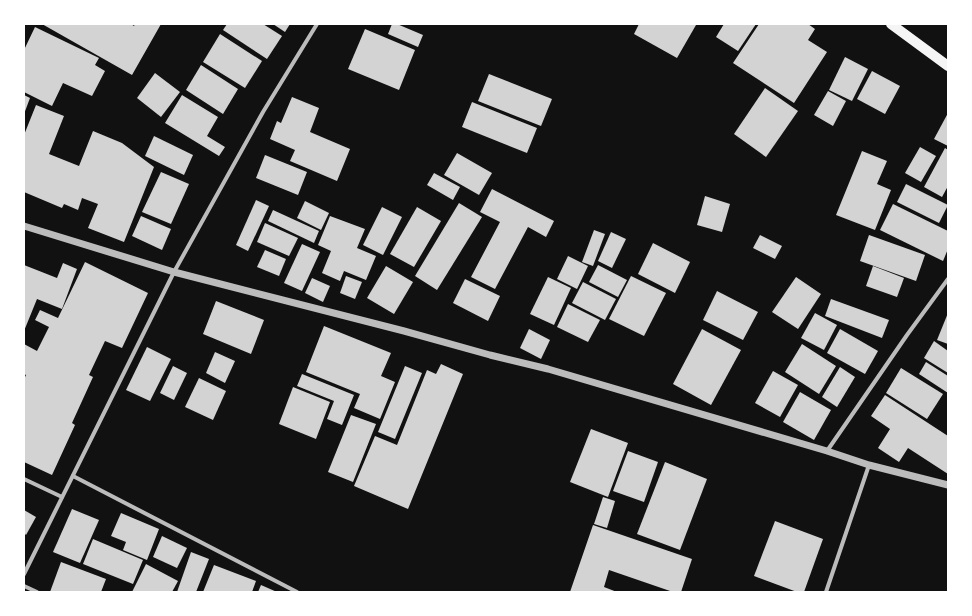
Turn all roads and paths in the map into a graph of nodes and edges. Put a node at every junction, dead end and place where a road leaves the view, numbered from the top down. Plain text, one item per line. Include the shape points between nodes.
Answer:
1 (317, 24) edge
2 (891, 24) edge
3 (948, 66) edge
4 (24, 226) edge
5 (174, 272) junction
6 (948, 279) edge
7 (827, 451) junction
8 (868, 465) junction
9 (73, 476) junction
10 (24, 479) edge
11 (948, 485) edge
12 (62, 497) junction
13 (24, 574) edge
14 (24, 586) edge
15 (36, 592) edge
16 (297, 592) edge
17 (826, 592) edge

1 - 5 street via 263,112
2 - 3 main road
4 - 5 street
5 - 7 street via 548,369
5 - 9 street
6 - 7 street via 906,335
7 - 8 street
8 - 11 street
8 - 17 street
9 - 12 street
9 - 16 street
10 - 12 street
12 - 13 street
14 - 15 street

